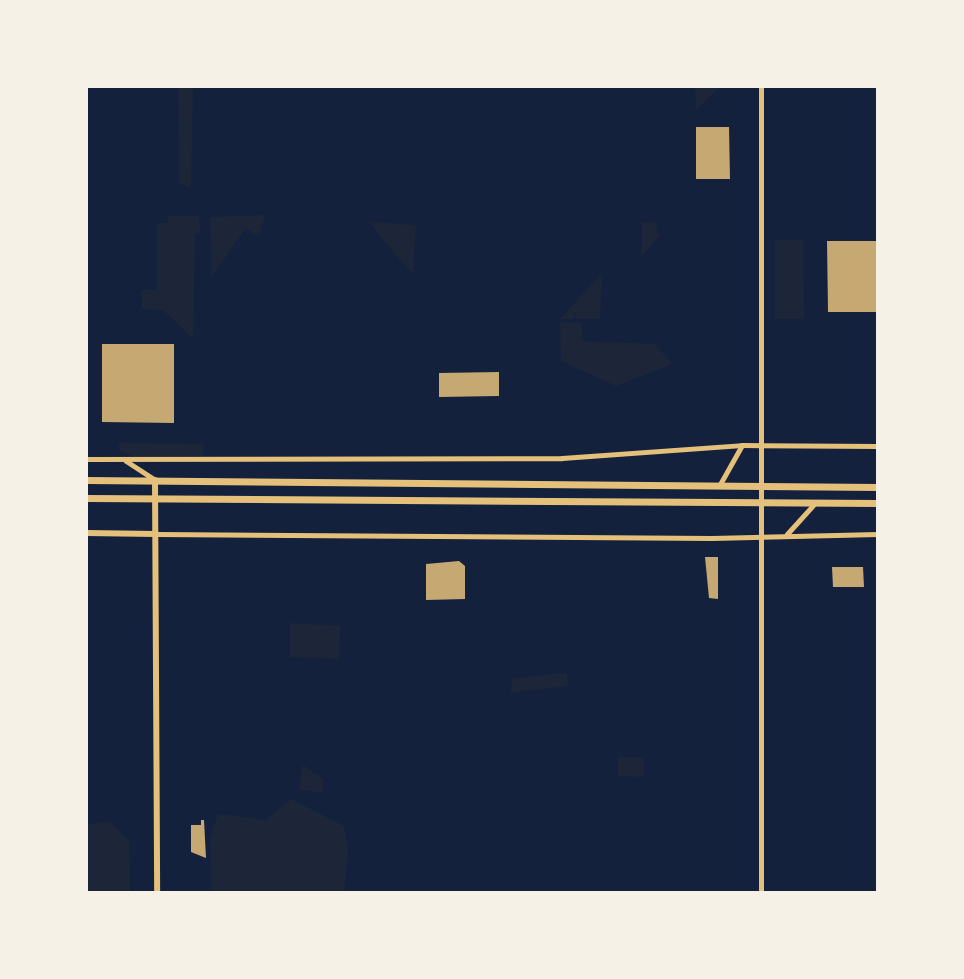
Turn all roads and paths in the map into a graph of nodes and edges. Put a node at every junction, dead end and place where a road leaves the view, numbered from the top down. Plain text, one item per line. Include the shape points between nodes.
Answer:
1 (761, 86) edge
2 (742, 445) junction
3 (760, 446) junction
4 (878, 446) edge
5 (86, 459) edge
6 (123, 460) junction
7 (86, 480) edge
8 (155, 480) junction
9 (719, 486) junction
10 (760, 487) junction
11 (878, 487) edge
12 (86, 498) edge
13 (155, 499) junction
14 (815, 503) junction
15 (878, 503) edge
16 (761, 504) junction
17 (86, 533) edge
18 (156, 534) junction
19 (787, 534) junction
20 (878, 534) edge
21 (760, 536) junction
22 (157, 893) edge
23 (761, 893) edge

1 - 3 street
2 - 3 street
2 - 6 street via 562,457
2 - 9 street
3 - 4 street
3 - 10 street
5 - 6 street
6 - 8 street
7 - 8 main road
8 - 9 main road
8 - 13 main road
9 - 10 main road
10 - 11 main road
10 - 16 street
12 - 13 main road
13 - 16 main road
13 - 18 main road
14 - 15 main road
14 - 16 main road
14 - 19 street
16 - 21 street
17 - 18 main road
18 - 21 street
18 - 22 main road
19 - 20 street
19 - 21 street
21 - 23 street

